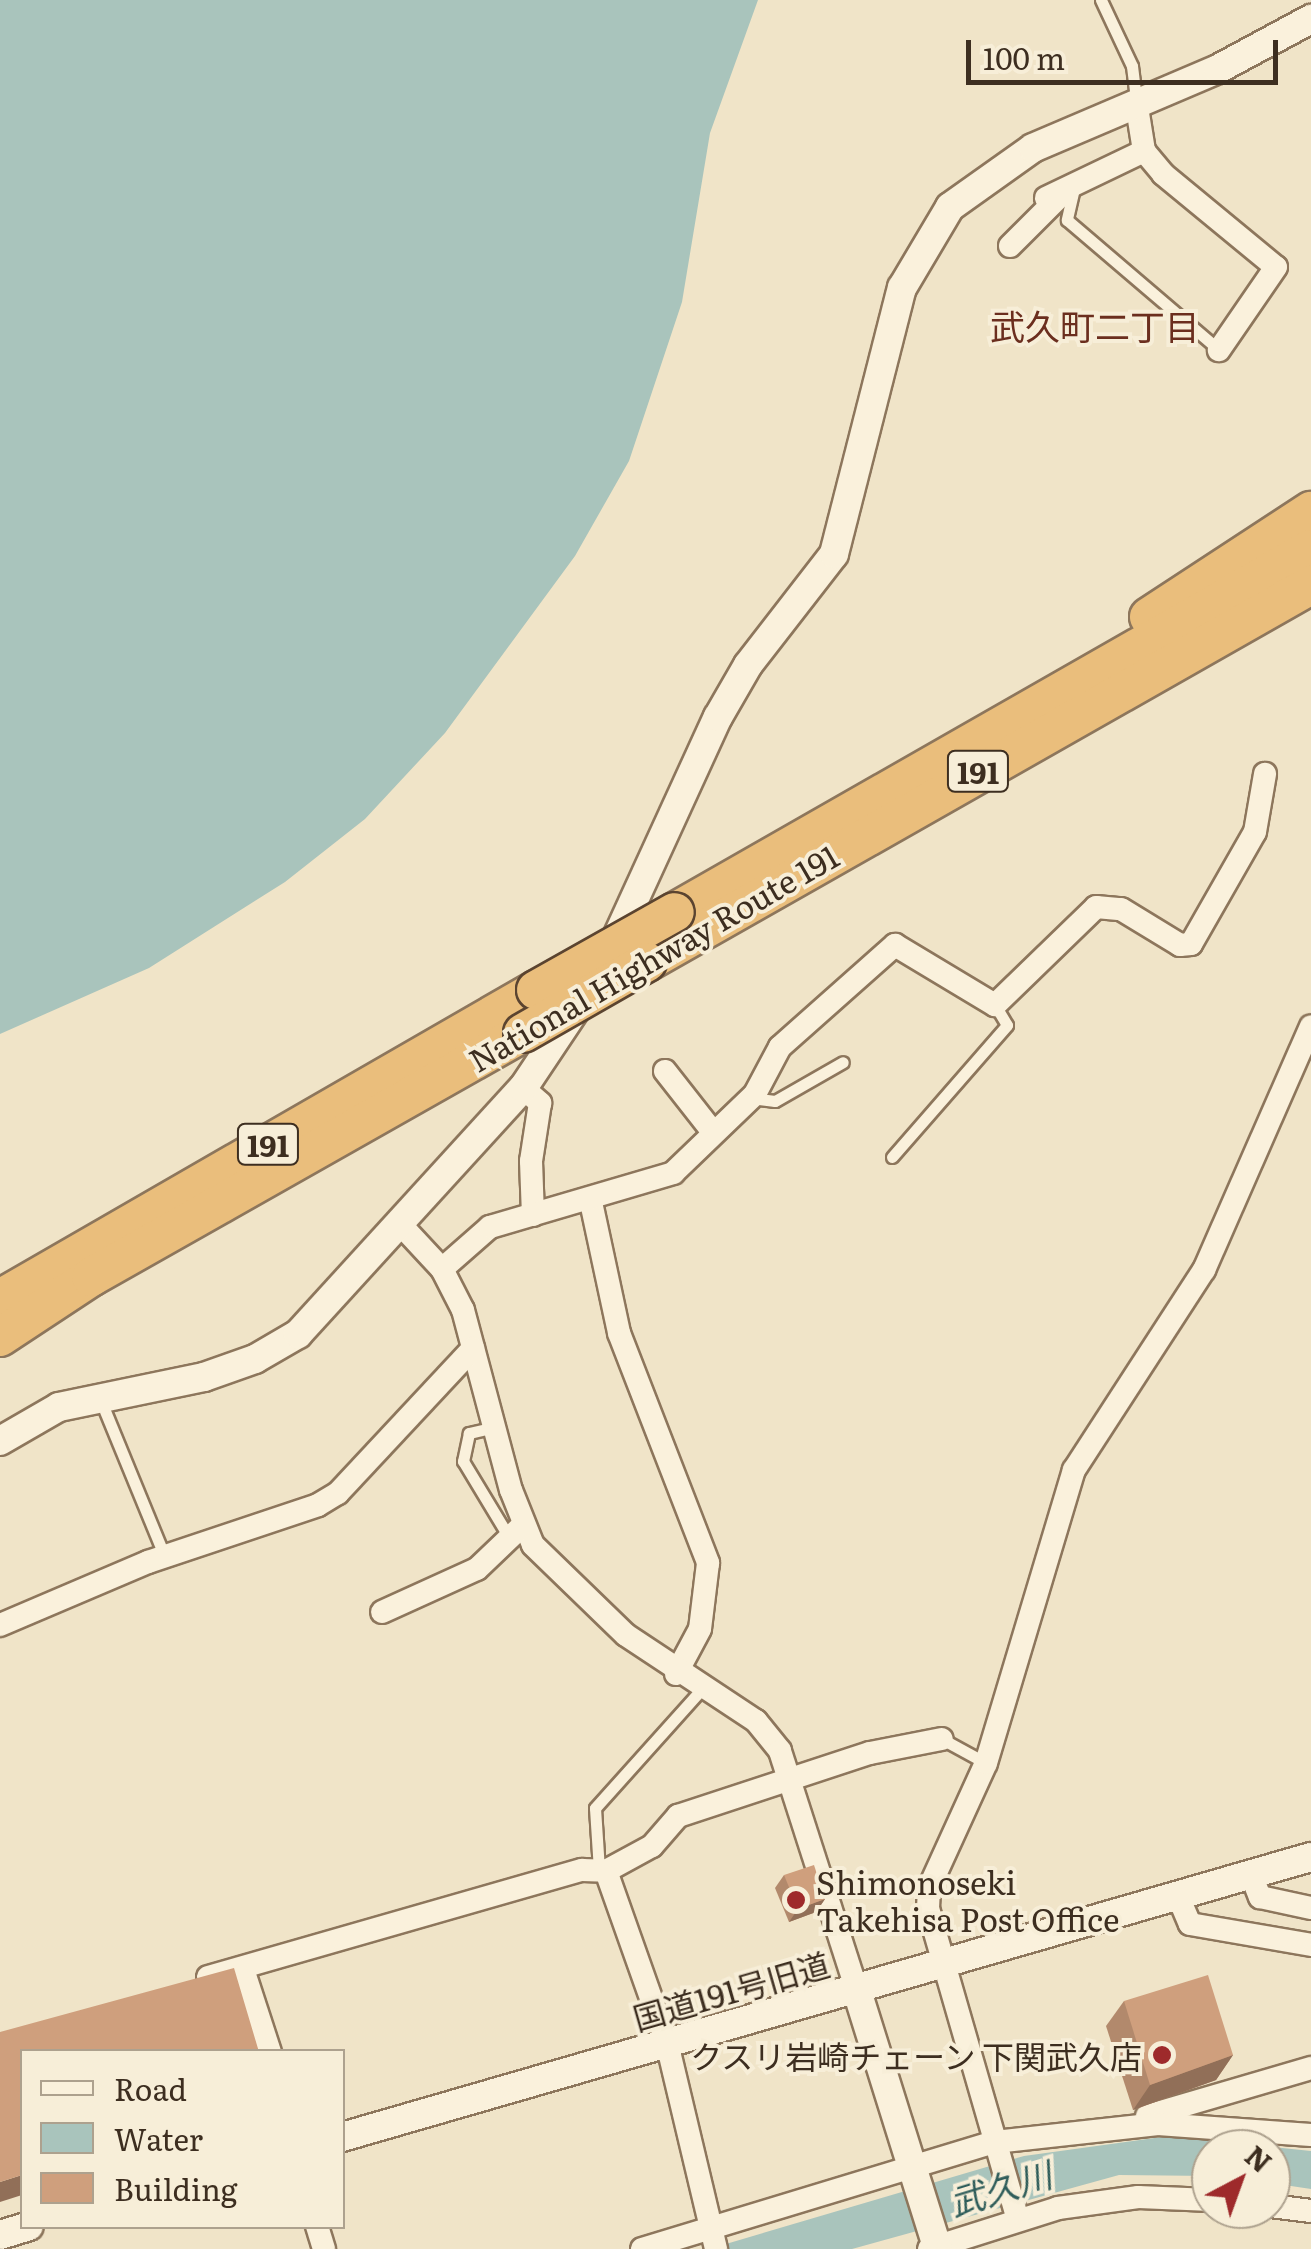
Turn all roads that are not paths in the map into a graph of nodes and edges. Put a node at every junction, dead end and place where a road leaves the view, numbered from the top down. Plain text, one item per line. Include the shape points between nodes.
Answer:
1 (1101, 0) edge
2 (1311, 19) edge
3 (1136, 101) junction
4 (1144, 151) junction
5 (1072, 185) junction
6 (1046, 198) dead end
7 (1010, 246) dead end
8 (1219, 350) joint
9 (1311, 511) edge
10 (1311, 549) edge
11 (1311, 585) edge
12 (954, 753) junction
13 (1265, 774) dead end
14 (995, 1005) junction
15 (1311, 1026) edge
16 (843, 1062) dead end
17 (665, 1071) dead end
18 (523, 1088) junction
19 (751, 1098) junction
20 (712, 1131) junction
21 (892, 1156) dead end
22 (591, 1202) junction
23 (533, 1215) junction
24 (401, 1225) junction
25 (442, 1269) junction
26 (0, 1299) edge
27 (0, 1338) edge
28 (472, 1348) junction
29 (105, 1411) dead end
30 (495, 1427) junction
31 (0, 1441) edge
32 (516, 1532) junction
33 (165, 1556) junction
34 (382, 1612) dead end
35 (0, 1625) edge
36 (676, 1674) junction
37 (702, 1690) junction
38 (942, 1739) joint
39 (986, 1763) junction
40 (789, 1778) junction
41 (1311, 1857) edge
42 (603, 1870) junction
43 (1251, 1874) junction
44 (1178, 1896) junction
45 (1311, 1908) edge
46 (1311, 1945) edge
47 (946, 1963) junction
48 (243, 1969) junction
49 (192, 1982) edge
50 (857, 1991) junction
51 (668, 2043) junction
52 (269, 2049) edge
53 (1311, 2068) edge
54 (1120, 2124) junction
55 (1311, 2135) edge
56 (345, 2136) edge
57 (996, 2146) junction
58 (914, 2174) junction
59 (1191, 2200) edge
60 (1016, 2216) junction
61 (712, 2237) edge
62 (934, 2246) edge
63 (642, 2249) edge

1 - 3 lane via 1132,66
2 - 3 street via 1218,69
3 - 4 street
3 - 18 street via 1034,148 967,191 918,253 902,288 834,554 748,665 684,786 622,931 560,1040
4 - 5 street
4 - 8 street via 1206,215 1276,267
5 - 6 street
5 - 7 street
5 - 8 lane via 1067,220
9 - 12 highway
10 - 12 highway, National Highway Route 191 / 191
11 - 27 highway, National Highway Route 191 / 191, bridge via 91,1278
12 - 26 highway, National Highway Route 191 / 191, bridge
13 - 14 street via 1255,832 1192,944 1180,945 1121,910 1096,907
14 - 19 street via 895,944 780,1047
14 - 21 lane via 1008,1025
15 - 39 street via 1204,1270 1074,1470
16 - 19 lane via 775,1101
17 - 20 street
18 - 23 street via 540,1103
18 - 24 street
19 - 20 street
20 - 22 street via 665,1178
22 - 23 street
22 - 36 street via 619,1333 708,1563 700,1628
23 - 25 street via 490,1226
24 - 25 street
24 - 31 street via 327,1308 266,1353 204,1376 84,1398
25 - 28 street
28 - 30 street
28 - 33 street via 338,1493
29 - 33 lane
30 - 32 street
30 - 32 lane via 468,1433 462,1461
32 - 34 street via 476,1569
32 - 36 street via 577,1594
33 - 35 street
36 - 37 street
37 - 40 street via 756,1722 780,1751
37 - 42 lane via 595,1808
38 - 39 lane
38 - 40 street
39 - 47 street via 929,1888
40 - 42 street via 678,1816 652,1846
40 - 50 street
41 - 43 street, 国道191号旧道
42 - 48 street
42 - 51 street
43 - 44 street, 国道191号旧道
43 - 45 street via 1260,1897
44 - 46 street via 1190,1924
44 - 47 street, 国道191号旧道
47 - 50 street, 国道191号旧道
47 - 57 street
48 - 49 street
48 - 52 street
50 - 51 street, 国道191号旧道
50 - 58 street
51 - 56 street, 国道191号旧道
51 - 61 street
53 - 54 street
54 - 55 street via 1215,2124
54 - 57 street
57 - 58 street
57 - 60 street
58 - 61 street
58 - 62 street
59 - 60 street via 1109,2200
60 - 62 street
61 - 63 street

